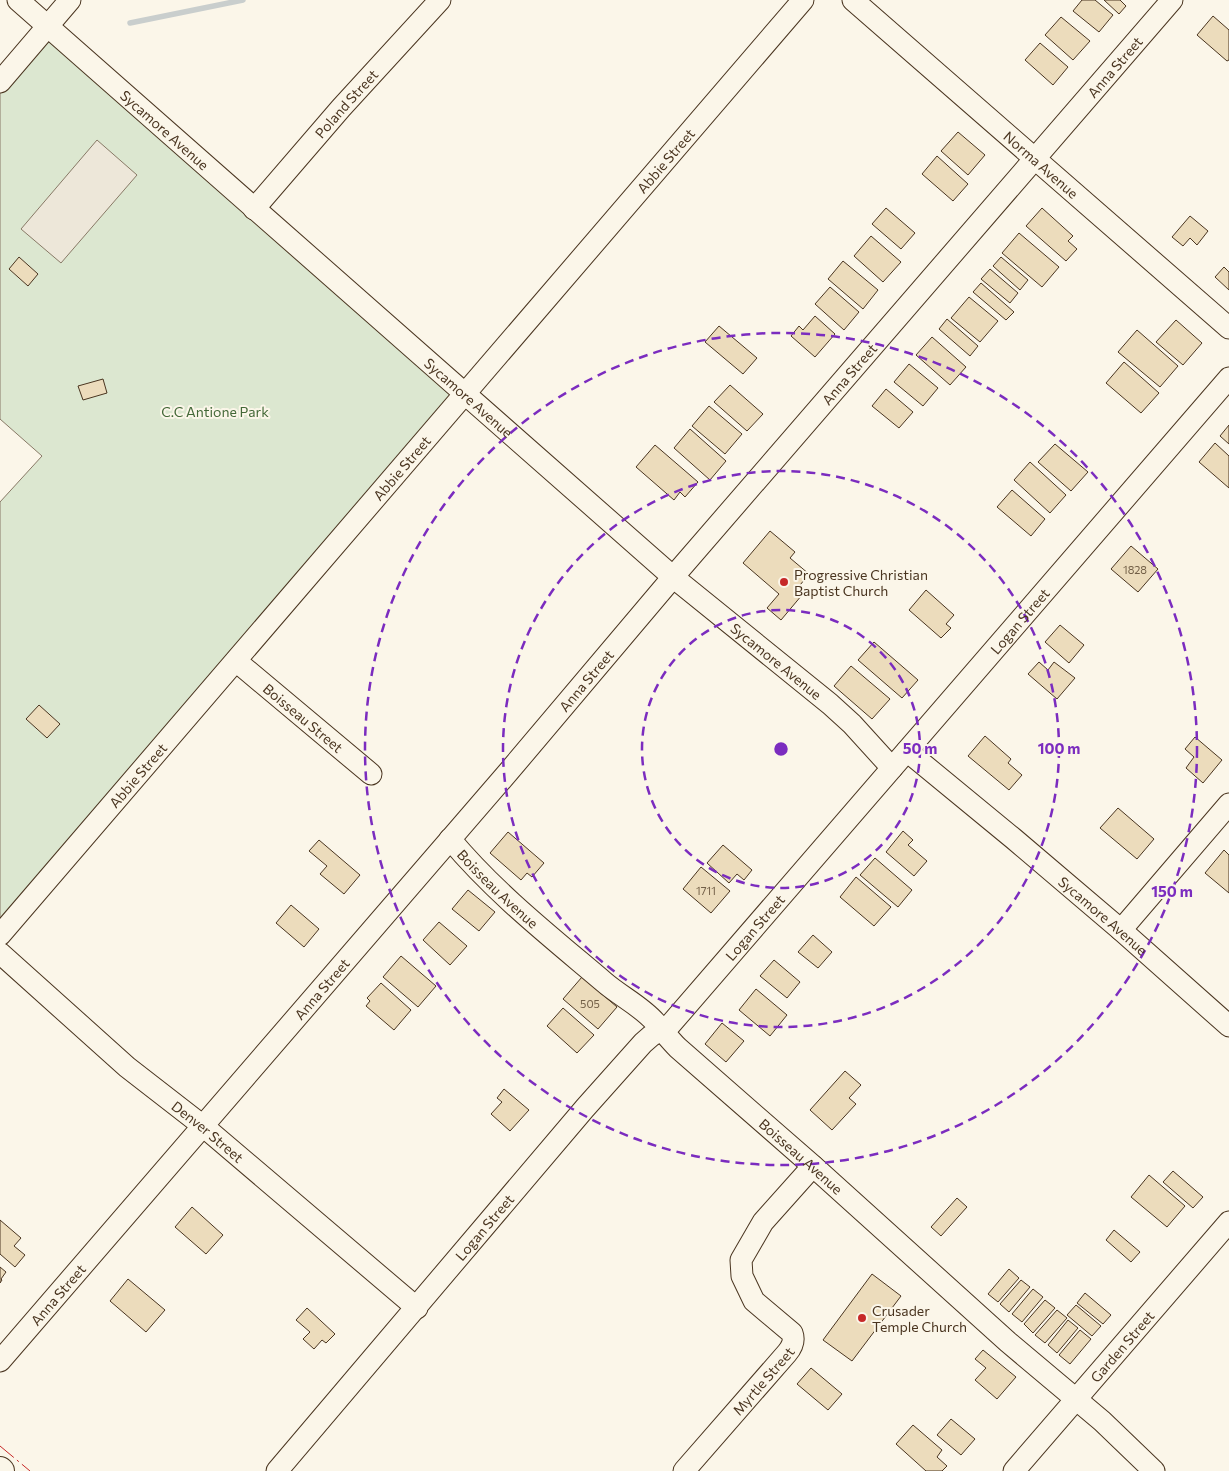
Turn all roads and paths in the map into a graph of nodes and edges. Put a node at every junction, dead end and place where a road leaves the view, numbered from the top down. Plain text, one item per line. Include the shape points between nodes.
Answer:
1 (18, 0) edge
2 (70, 0) edge
3 (440, 0) edge
4 (803, 0) edge
5 (853, 0) edge
6 (1172, 0) edge
7 (48, 26) junction
8 (0, 82) edge
9 (1035, 158) junction
10 (254, 209) junction
11 (1229, 328) edge
12 (1229, 378) edge
13 (466, 393) junction
14 (673, 577) junction
15 (236, 661) junction
16 (906, 751) junction
17 (892, 768) junction
18 (371, 774) dead end
19 (1229, 804) edge
20 (450, 839) junction
21 (1121, 930) junction
22 (0, 935) edge
23 (0, 953) edge
24 (1229, 1026) edge
25 (660, 1030) junction
26 (203, 1126) junction
27 (813, 1166) junction
28 (1229, 1222) edge
29 (417, 1308) junction
30 (0, 1361) edge
31 (1076, 1399) junction
32 (277, 1471) edge
33 (684, 1471) edge
34 (1014, 1471) edge
35 (1154, 1471) edge

1 - 7 street, Sycamore Avenue
2 - 7 street
3 - 10 street, Poland Street
4 - 13 street, Abbie Street
5 - 9 street, Norma Avenue
6 - 9 street, Anna Street
7 - 8 street
7 - 10 street, Sycamore Avenue
9 - 11 street, Norma Avenue
9 - 14 street, Anna Street
10 - 13 street, Sycamore Avenue
12 - 16 street, Logan Street
13 - 14 street, Sycamore Avenue
13 - 15 street, Abbie Street
14 - 17 street, Sycamore Avenue via 830,704
14 - 20 street, Anna Street
15 - 18 street, Boisseau Street
15 - 22 street, Abbie Street
16 - 17 street, Logan Street
16 - 21 street, Sycamore Avenue
17 - 25 street, Logan Street via 670,1025
19 - 21 street
20 - 25 street, Boisseau Avenue via 489,881 611,988 643,1011
20 - 26 street, Anna Street
21 - 24 street, Sycamore Avenue
23 - 26 street, Denver Street via 127,1067
25 - 27 street, Boisseau Avenue
25 - 29 street, Logan Street via 643,1043 585,1108
26 - 29 street, Denver Street
26 - 30 street, Anna Street
27 - 31 street, Boisseau Avenue
27 - 33 street, Myrtle Street via 763,1222 741,1260 742,1276 754,1301 792,1333 792,1344
28 - 31 street, Garden Street
29 - 32 street, Logan Street
31 - 34 street, Garden Street
31 - 35 street, Boisseau Avenue

